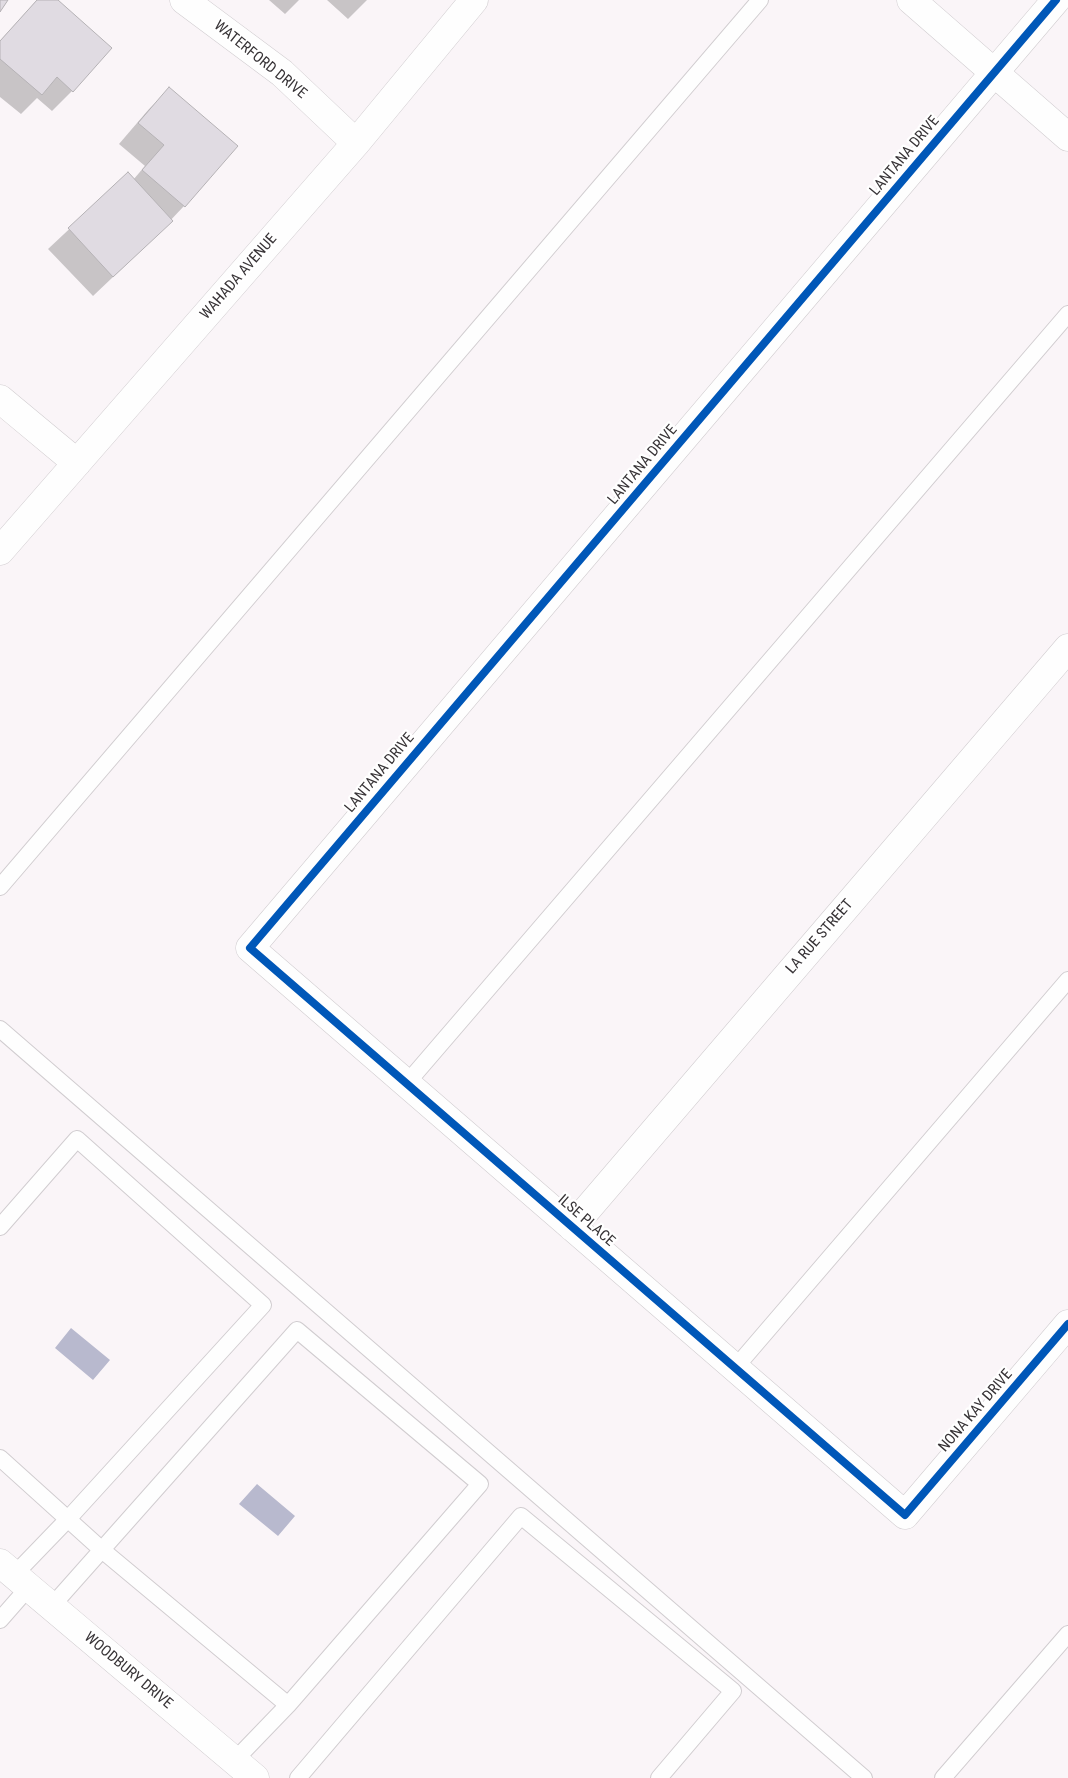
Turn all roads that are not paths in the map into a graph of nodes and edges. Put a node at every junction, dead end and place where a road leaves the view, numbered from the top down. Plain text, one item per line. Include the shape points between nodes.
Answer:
1 (184, 0) edge
2 (474, 0) edge
3 (760, 0) edge
4 (911, 0) edge
5 (1056, 0) edge
6 (994, 73) junction
7 (1068, 137) edge
8 (356, 143) junction
9 (1068, 314) edge
10 (0, 399) edge
11 (76, 463) junction
12 (0, 551) edge
13 (1068, 648) edge
14 (0, 887) edge
15 (250, 948) joint
16 (1068, 980) edge
17 (0, 1029) edge
18 (407, 1083) junction
19 (0, 1227) edge
20 (572, 1227) junction
21 (1068, 1324) edge
22 (735, 1368) junction
23 (0, 1458) edge
24 (905, 1515) joint
25 (68, 1519) junction
26 (102, 1550) junction
27 (14, 1575) edge
28 (51, 1608) junction
29 (0, 1620) edge
30 (1068, 1634) edge
31 (288, 1705) junction
32 (235, 1760) junction
33 (256, 1778) edge
34 (298, 1778) edge
35 (660, 1778) edge
36 (864, 1778) edge
37 (943, 1778) edge

1 - 8 street, WATERFORD DRIVE via 282,73
2 - 8 street, WAHADA AVENUE
3 - 14 lane
4 - 6 street
5 - 6 street, LANTANA DRIVE
6 - 7 street
6 - 15 street, LANTANA DRIVE
8 - 11 street, WAHADA AVENUE
9 - 18 lane
10 - 11 street
11 - 12 street, WAHADA AVENUE
13 - 20 street, LA RUE STREET
15 - 18 street, ILSE PLACE
16 - 22 lane
17 - 36 lane
18 - 20 street, ILSE PLACE
19 - 25 lane via 76,1139 263,1305
20 - 22 street, ILSE PLACE
21 - 24 street, NONA KAY DRIVE
22 - 24 street, ILSE PLACE
23 - 25 lane
25 - 26 lane
25 - 27 lane
26 - 28 lane
26 - 31 lane
26 - 31 lane via 297,1330 480,1484
27 - 28 street, WOODBURY DRIVE
27 - 29 lane
28 - 32 street, WOODBURY DRIVE
30 - 37 lane
31 - 32 lane
32 - 33 street, WOODBURY DRIVE
34 - 35 lane via 521,1516 734,1691

